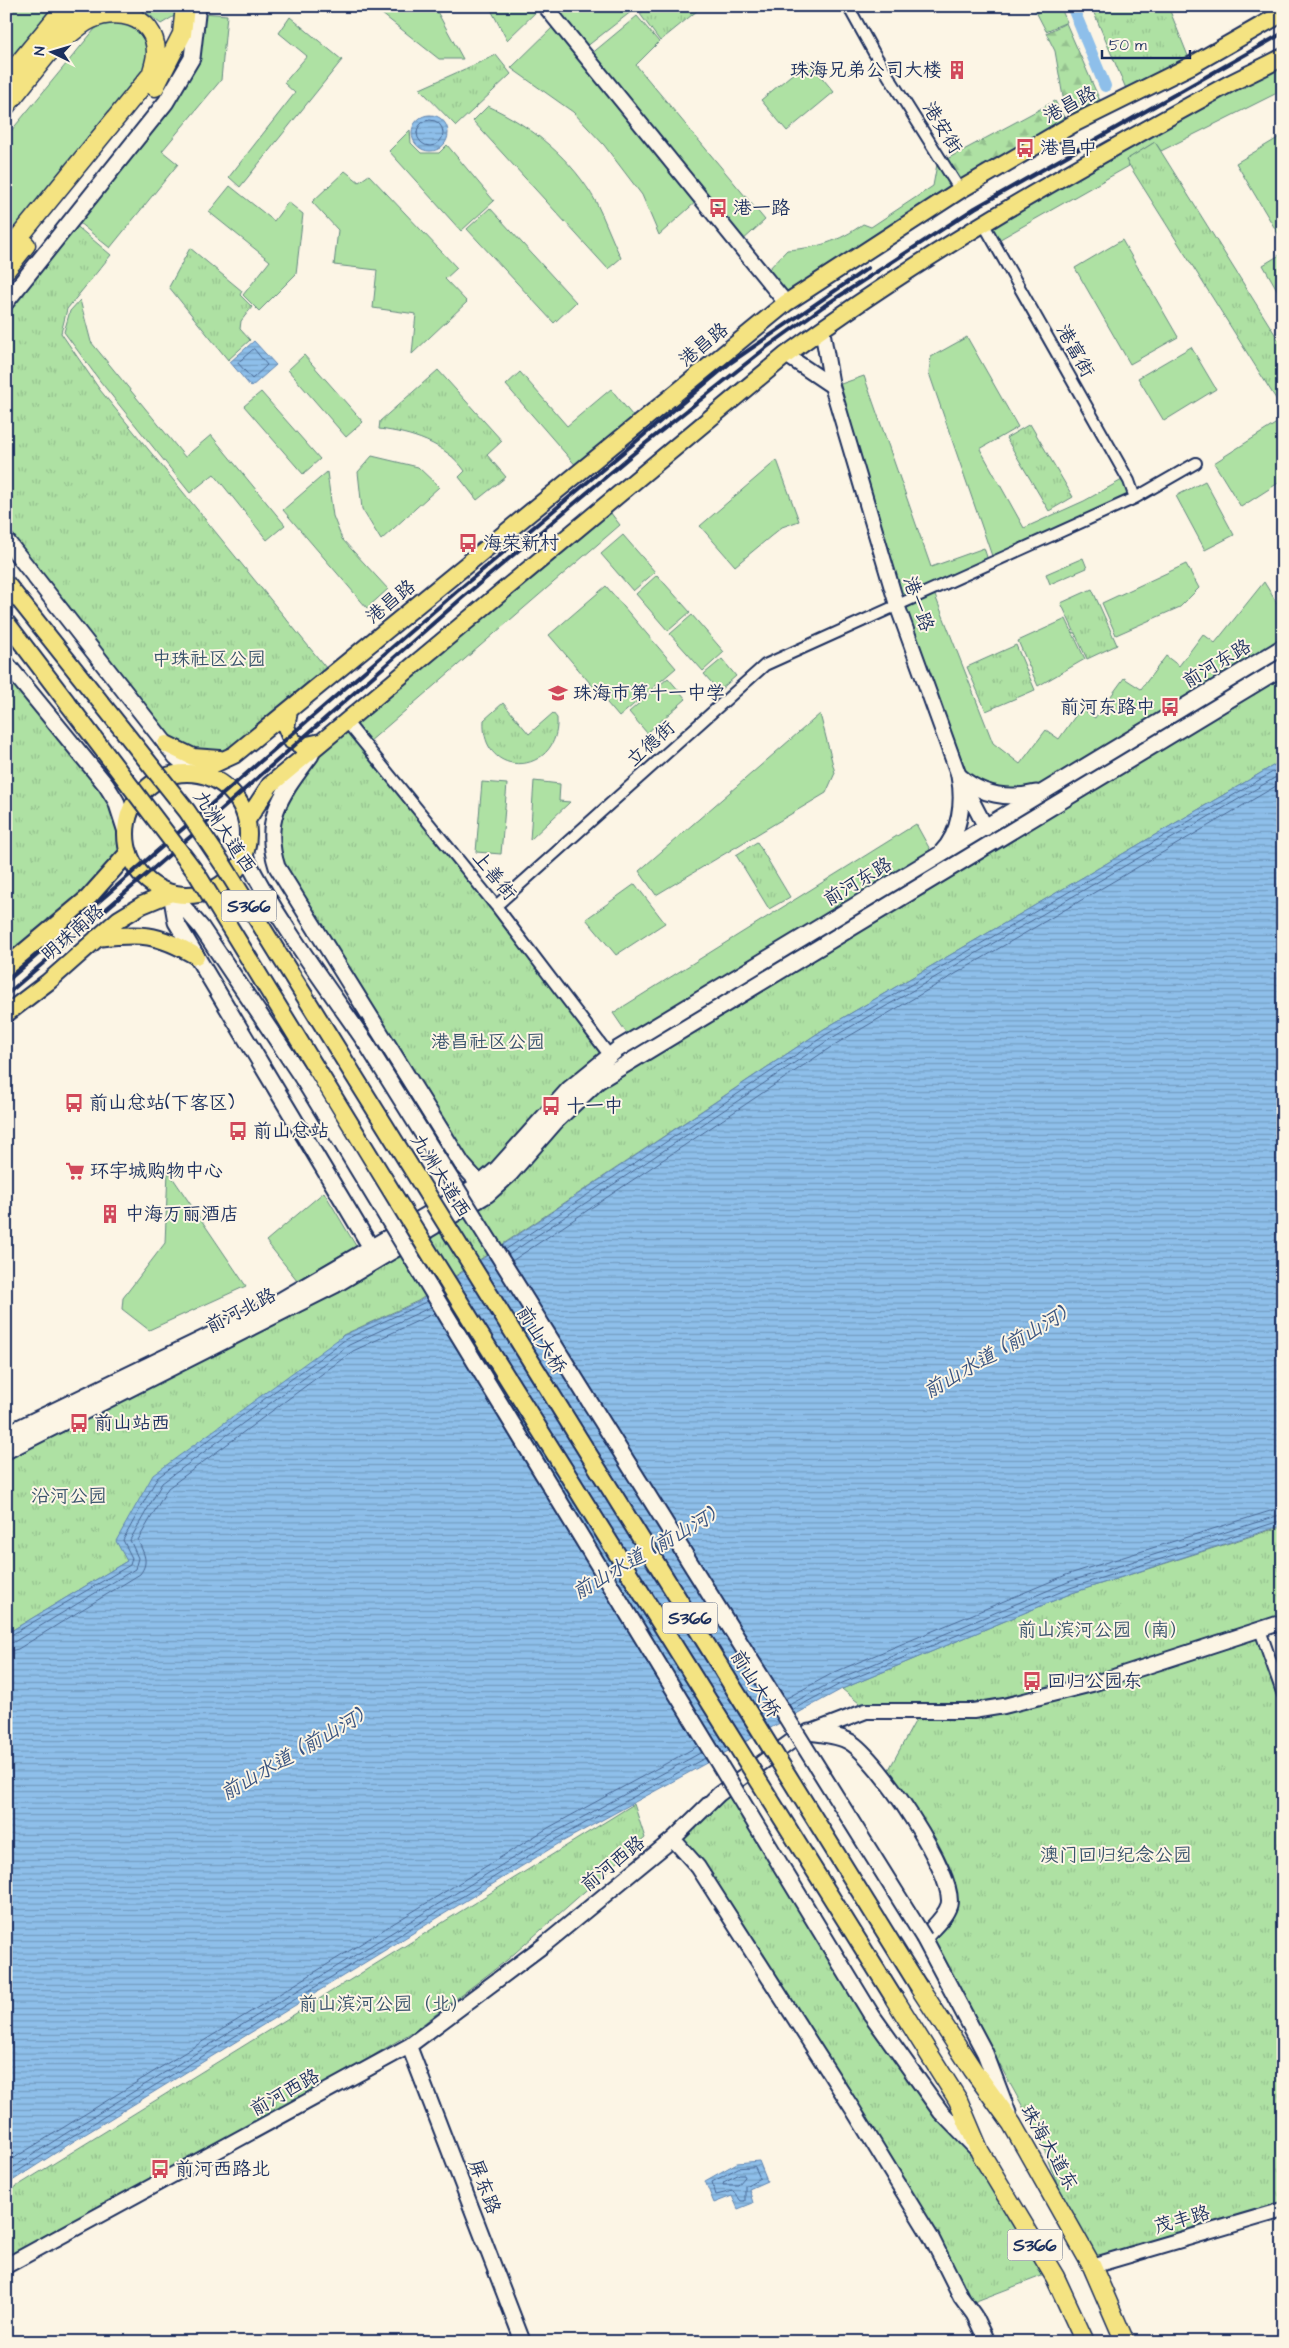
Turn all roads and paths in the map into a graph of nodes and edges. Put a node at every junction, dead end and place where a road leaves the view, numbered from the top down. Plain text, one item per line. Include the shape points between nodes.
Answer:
1 (86, 6) edge
2 (184, 6) edge
3 (198, 6) edge
4 (545, 6) edge
5 (848, 6) edge
6 (1271, 6) edge
7 (63, 8) edge
8 (1283, 13) edge
9 (1261, 27) junction
10 (50, 52) junction
11 (1280, 60) edge
12 (6, 79) edge
13 (6, 106) edge
14 (960, 190) junction
15 (982, 223) junction
16 (6, 253) edge
17 (6, 270) edge
18 (6, 302) edge
19 (786, 304) junction
20 (822, 329) junction
21 (786, 355) junction
22 (832, 386) junction
23 (1196, 463) dead end
24 (1135, 498) junction
25 (6, 540) edge
26 (6, 583) edge
27 (897, 605) junction
28 (6, 622) edge
29 (1283, 647) edge
30 (6, 663) edge
31 (1283, 666) edge
32 (289, 711) junction
33 (346, 721) junction
34 (322, 742) junction
35 (166, 744) junction
36 (234, 755) junction
37 (195, 773) junction
38 (959, 776) junction
39 (1064, 780) junction
40 (247, 820) junction
41 (986, 828) junction
42 (126, 832) junction
43 (129, 852) junction
44 (245, 856) junction
45 (937, 858) junction
46 (171, 893) junction
47 (496, 906) junction
48 (97, 938) junction
49 (196, 956) junction
50 (6, 967) edge
51 (6, 1014) edge
52 (610, 1056) junction
53 (484, 1189) junction
54 (462, 1250) joint
55 (375, 1254) junction
56 (6, 1434) edge
57 (6, 1451) edge
58 (1283, 1622) edge
59 (1260, 1630) junction
60 (1283, 1694) edge
61 (809, 1732) junction
62 (673, 1839) junction
63 (924, 1938) junction
64 (919, 1987) joint
65 (894, 1998) joint
66 (410, 2046) junction
67 (1012, 2124) junction
68 (980, 2152) junction
69 (1283, 2210) edge
70 (9, 2265) edge
71 (1092, 2266) junction
72 (523, 2342) edge
73 (987, 2342) edge
74 (1085, 2342) edge
75 (1125, 2342) edge

1 - 10 highway
2 - 17 highway via 182,34 158,84
3 - 18 main road via 192,58 166,102
4 - 19 street
5 - 14 street, 港安街
6 - 9 main road
7 - 12 highway
8 - 9 main road, 港昌路
9 - 14 main road, 港昌路 via 1074,124
10 - 13 highway
10 - 16 highway via 85,22 112,13 125,14 141,22 151,35 156,52 151,75
11 - 15 main road via 1231,83
14 - 19 main road, 港昌路
15 - 20 main road
15 - 24 street, 港富街 via 1129,481
19 - 32 main road, 港昌路
20 - 21 main road
20 - 22 street, 港一路
21 - 22 street
21 - 33 main road
22 - 27 street, 港一路
23 - 24 street
24 - 27 street
25 - 35 main road
26 - 54 main road, 九洲大道西 / S366, bridge via 187,811
27 - 38 street, 港一路
27 - 47 street, 立德街 via 765,665
28 - 65 main road, S366, bridge via 197,874
29 - 39 main road, 前河东路
30 - 42 main road via 106,785 116,801
31 - 53 main road, 前河东路 via 598,1081 556,1120 510,1174
32 - 34 main road via 286,727 292,741 303,746
32 - 36 main road, 港昌路
33 - 34 main road
33 - 47 street, 上善街
34 - 40 main road via 270,784
34 - 53 main road via 287,787 278,805 270,835 277,867 457,1155
35 - 36 main road via 205,759 218,760
35 - 37 main road
36 - 37 main road, 港昌路
37 - 40 main road via 214,779 229,789
37 - 42 main road via 168,776 140,795 130,812
38 - 39 main road via 970,785 1002,796 1021,797
38 - 41 street, 港一路
38 - 45 main road via 962,799 956,826
39 - 41 main road, 前河东路
40 - 44 main road
41 - 45 main road, 前河东路
42 - 43 main road
43 - 46 main road via 138,871 153,885
43 - 50 main road, 明珠南路 via 88,898
44 - 46 main road via 236,872 207,892 189,896
44 - 63 main road, bridge via 260,887 366,1043
45 - 52 main road, 前河东路
46 - 48 main road, 明珠南路 via 119,919
46 - 49 main road via 176,922
46 - 68 main road, bridge via 201,927 303,1079 871,2014 941,2112
47 - 52 street, 上善街
48 - 49 main road via 135,934 160,938
48 - 51 main road, 明珠南路
49 - 55 main road
52 - 53 main road, 前河东路 via 569,1088 498,1168
53 - 55 main road, 前河北路
54 - 64 main road, 前山大桥 / S366, bridge
55 - 56 main road, 前河北路
55 - 57 main road, 前河北路 via 308,1299
58 - 59 street, 前河西路
59 - 60 street
59 - 61 street, 前河西路 via 1092,1684 1004,1706 973,1711 866,1711
61 - 62 street, 前河西路 via 719,1794
61 - 63 main road via 849,1741 861,1750 891,1786 942,1868 949,1903 946,1912
62 - 66 street, 前河西路 via 544,1945
62 - 73 street via 698,1867 852,2108 932,2239
63 - 67 main road via 986,2053
64 - 67 highway, 珠海大道东 / S366
65 - 68 highway, S366 via 958,2100
66 - 70 street, 前河西路
66 - 72 street, 屏东路
67 - 71 highway, 珠海大道东 / S366
68 - 74 highway, S366 via 1055,2278
69 - 71 street, 茂丰路
71 - 75 highway, 珠海大道东 / S366

